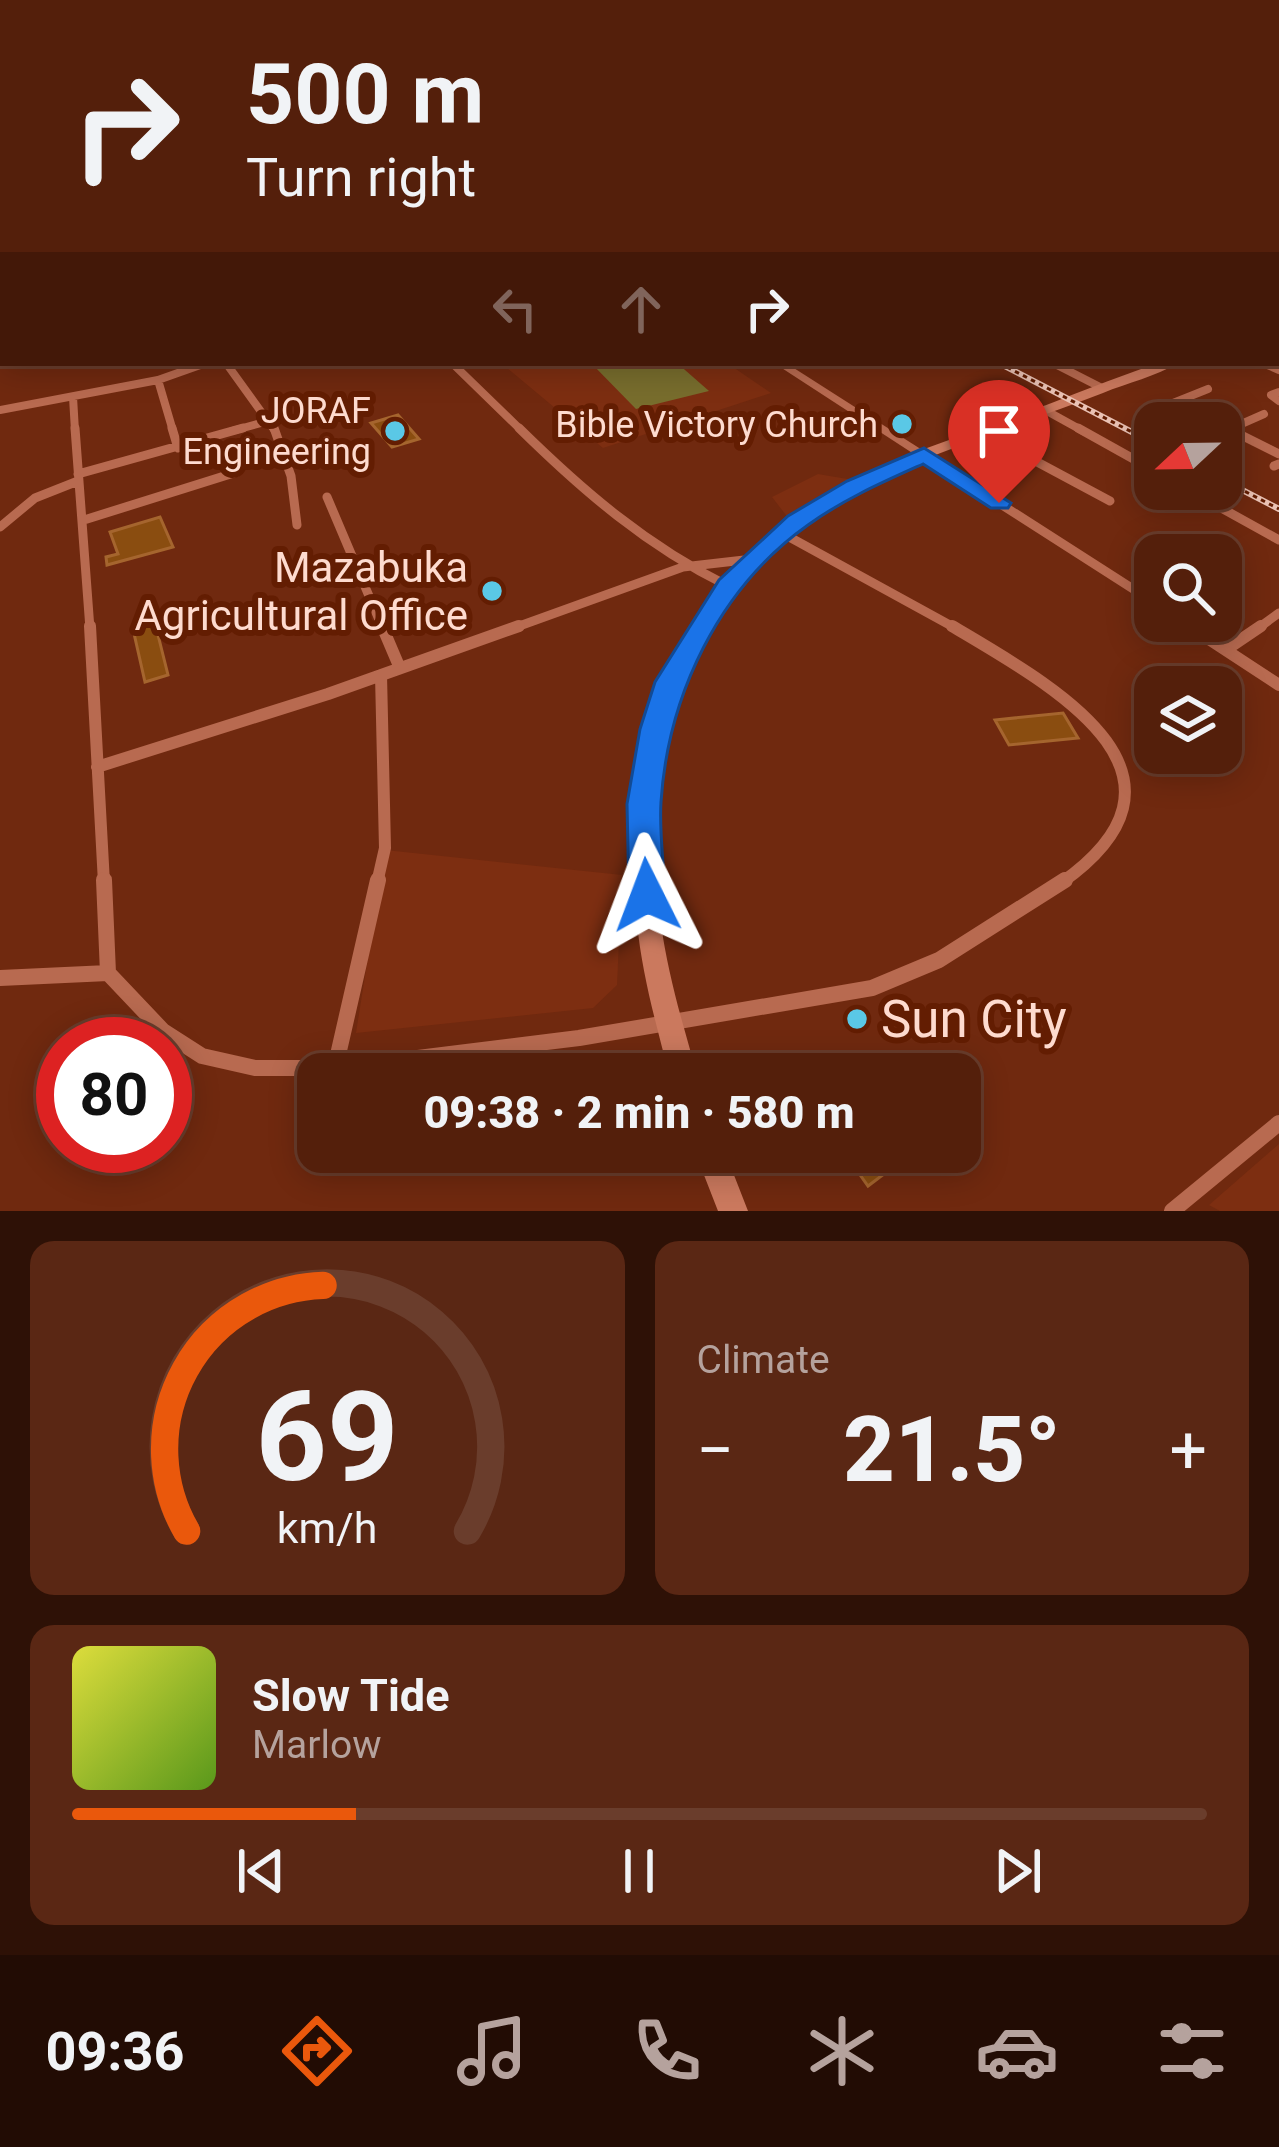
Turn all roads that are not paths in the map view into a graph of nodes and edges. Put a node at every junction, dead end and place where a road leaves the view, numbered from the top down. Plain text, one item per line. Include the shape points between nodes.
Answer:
1 (198, 366) edge
2 (228, 366) edge
3 (455, 366) edge
4 (784, 366) edge
5 (1059, 366) edge
6 (1161, 366) edge
7 (158, 380) junction
8 (1102, 388) junction
9 (1208, 388) dead end
10 (1279, 392) edge
11 (73, 398) junction
12 (1279, 401) edge
13 (1177, 402) edge
14 (0, 410) edge
15 (1045, 410) junction
16 (1264, 414) dead end
17 (272, 420) junction
18 (1242, 421) edge
19 (983, 433) junction
20 (1242, 437) edge
21 (178, 448) junction
22 (1279, 454) edge
23 (924, 455) junction
24 (1134, 459) edge
25 (236, 472) dead end
26 (78, 478) junction
27 (327, 497) dead end
28 (1110, 501) dead end
29 (1225, 510) edge
30 (84, 520) junction
31 (296, 525) dead end
32 (0, 527) edge
33 (782, 533) junction
34 (1279, 540) edge
35 (753, 559) junction
36 (683, 567) junction
37 (728, 586) junction
38 (1134, 590) edge
39 (1279, 613) edge
40 (1215, 642) edge
41 (1227, 650) junction
42 (399, 666) junction
43 (381, 675) junction
44 (1279, 685) edge
45 (97, 767) junction
46 (108, 973) junction
47 (0, 978) edge
48 (667, 1025) junction
49 (338, 1053) edge
50 (475, 1053) edge
51 (676, 1053) edge
52 (297, 1068) edge
53 (1279, 1123) edge
54 (718, 1173) edge
55 (733, 1211) edge
56 (1172, 1211) edge

1 - 7 street
2 - 17 street
3 - 36 street via 636,536
4 - 23 main road
5 - 8 street
6 - 8 highway
7 - 11 street
7 - 21 street
8 - 15 highway
9 - 13 street
10 - 12 street via 1271,395
11 - 14 street
11 - 26 street
15 - 19 highway
15 - 24 street
16 - 18 street
17 - 21 street
17 - 31 street via 290,462
19 - 23 highway
19 - 28 street
20 - 22 street
21 - 26 street
23 - 33 highway via 840,494
23 - 38 street
25 - 30 street
26 - 30 street
26 - 32 street
27 - 42 street
29 - 34 street
30 - 45 street
33 - 35 highway
33 - 48 street via 927,608 1077,714 1120,759 1125,817 1091,860 929,968 843,998
35 - 36 street
35 - 37 highway
36 - 37 street
36 - 42 street
37 - 48 highway via 670,682 644,804 650,929
39 - 41 street
40 - 41 street
41 - 44 street
42 - 43 street
43 - 45 street
43 - 49 street via 385,848
45 - 46 street
46 - 47 street
46 - 52 street via 200,1056
48 - 50 street
48 - 51 highway
53 - 56 street
54 - 55 highway

